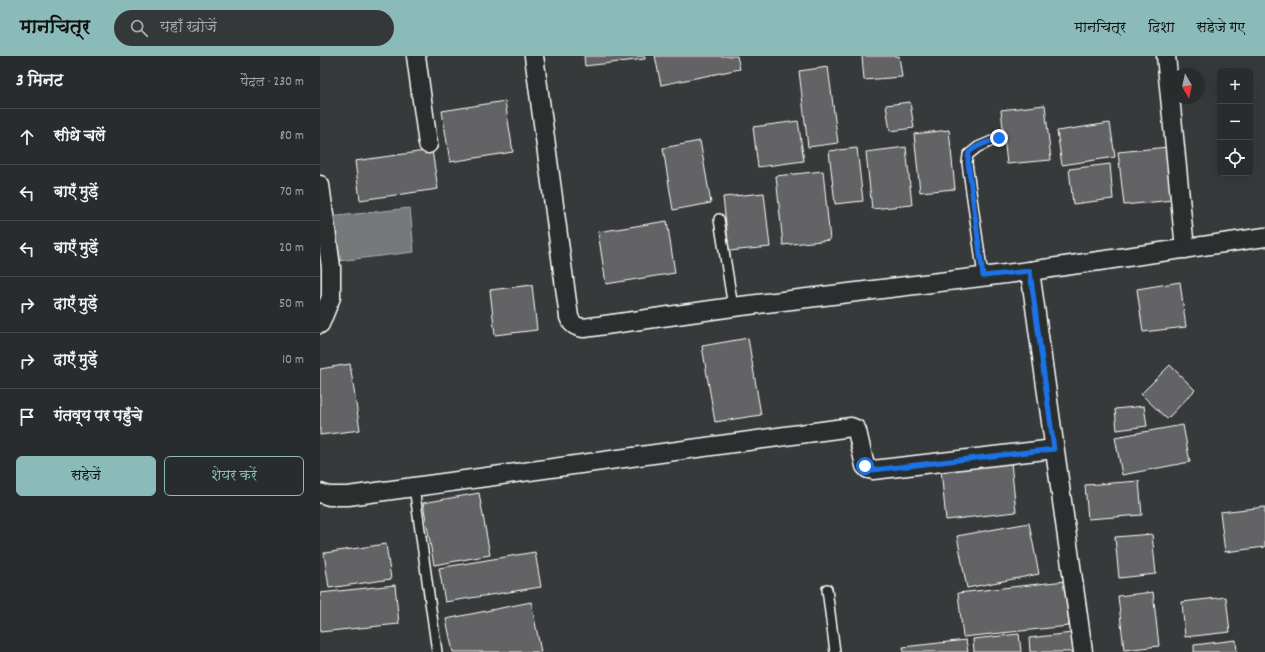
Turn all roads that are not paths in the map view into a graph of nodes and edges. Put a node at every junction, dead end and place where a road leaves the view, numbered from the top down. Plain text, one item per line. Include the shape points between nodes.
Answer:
1 (416, 56) edge
2 (534, 56) edge
3 (1166, 56) edge
4 (999, 138) dead end
5 (428, 144) dead end
6 (320, 185) edge
7 (719, 219) dead end
8 (1265, 237) edge
9 (1185, 249) junction
10 (325, 268) edge
11 (1030, 271) junction
12 (983, 276) junction
13 (733, 307) junction
14 (320, 324) edge
15 (1054, 449) junction
16 (414, 487) junction
17 (320, 493) edge
18 (827, 589) dead end
19 (437, 652) edge
20 (835, 652) edge
21 (1083, 652) edge

1 - 5 street
2 - 13 street via 568,318 571,323 584,328
3 - 9 street
4 - 12 lane via 972,150 968,155
6 - 10 street
7 - 13 lane
8 - 9 street
9 - 11 street
10 - 14 street via 331,297
11 - 12 street
11 - 15 street
12 - 13 street
15 - 16 street via 873,470 865,466 857,431 851,427
15 - 21 street
16 - 17 street via 348,496 329,496
16 - 19 lane
18 - 20 lane

